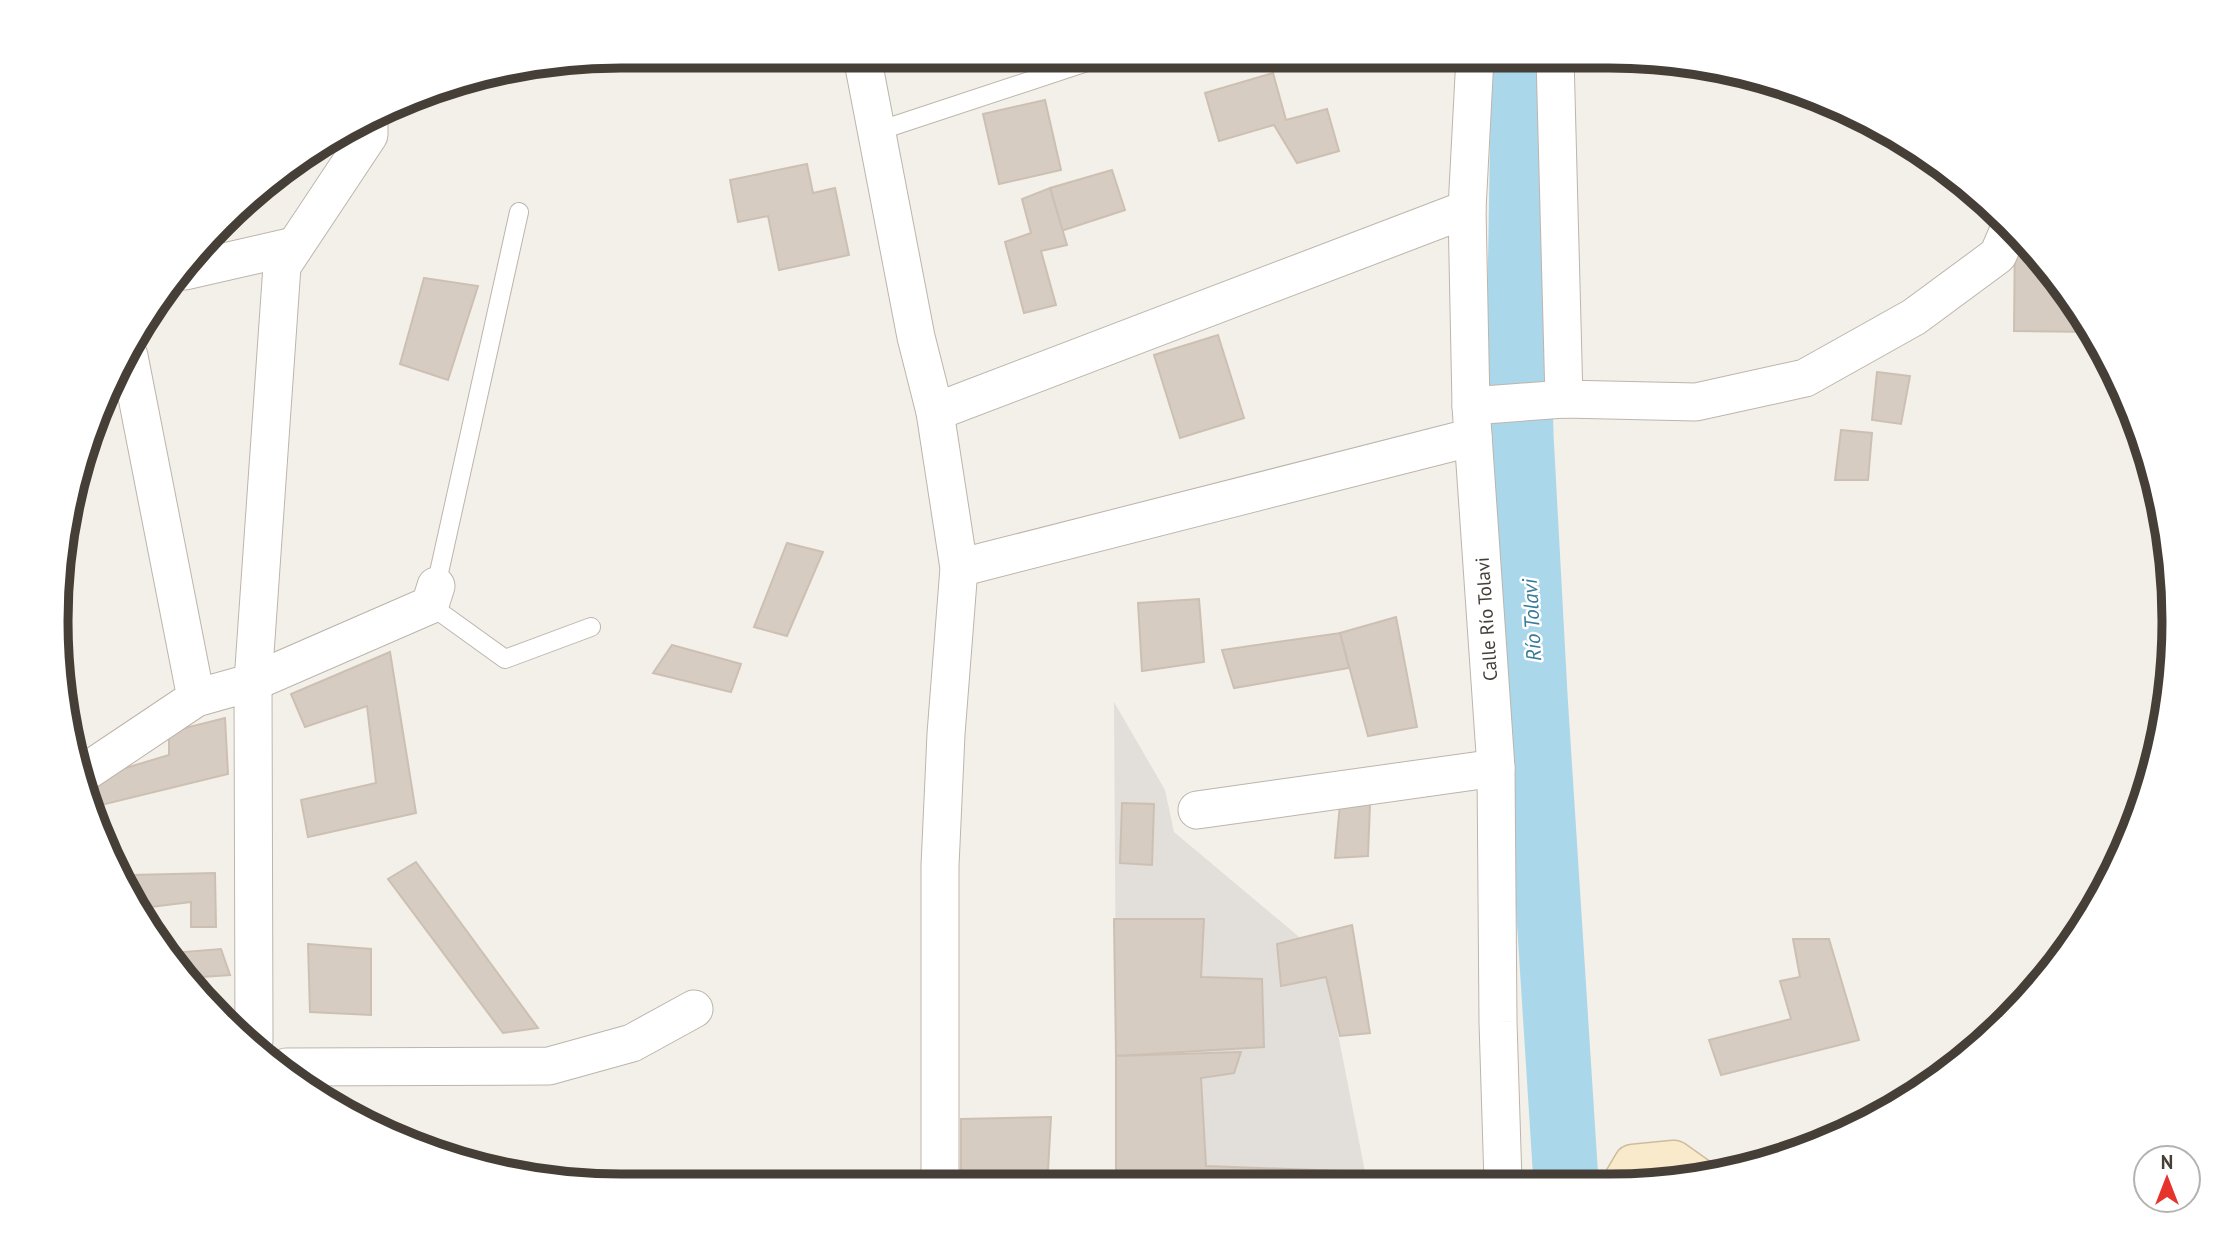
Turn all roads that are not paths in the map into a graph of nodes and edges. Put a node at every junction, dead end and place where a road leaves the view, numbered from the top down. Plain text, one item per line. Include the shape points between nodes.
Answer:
1 (865, 68) edge
2 (1069, 68) edge
3 (1474, 68) edge
4 (1555, 68) edge
5 (369, 129) edge
6 (878, 131) junction
7 (1467, 209) junction
8 (519, 212) dead end
9 (2006, 236) edge
10 (294, 246) junction
11 (195, 269) edge
12 (131, 366) edge
13 (1563, 400) junction
14 (935, 412) junction
15 (1473, 416) junction
16 (959, 568) junction
17 (433, 595) junction
18 (592, 627) dead end
19 (253, 682) junction
20 (196, 698) junction
21 (1496, 768) junction
22 (90, 772) edge
23 (1197, 810) dead end
24 (694, 1009) dead end
25 (254, 1034) edge
26 (295, 1067) edge
27 (1686, 1168) edge
28 (1627, 1173) edge
29 (940, 1174) edge
30 (1503, 1174) edge

1 - 6 street
2 - 6 lane
3 - 7 street, Calle Río Tolavi
4 - 13 street
5 - 10 street
6 - 14 street via 916,337
7 - 14 street
7 - 15 street, Calle Río Tolavi
8 - 17 lane
9 - 13 street via 1998,255 1914,317 1805,378 1696,402
10 - 11 street
10 - 19 street via 282,265
12 - 20 street
13 - 15 street
14 - 16 street
15 - 16 street
15 - 21 street, Calle Río Tolavi
16 - 29 street via 940,866
17 - 18 lane via 505,659
17 - 19 street
19 - 20 street
19 - 25 street
20 - 22 street
21 - 23 street
21 - 30 street, Calle Río Tolavi
24 - 26 street via 632,1043 549,1066
27 - 28 main road via 1633,1164

